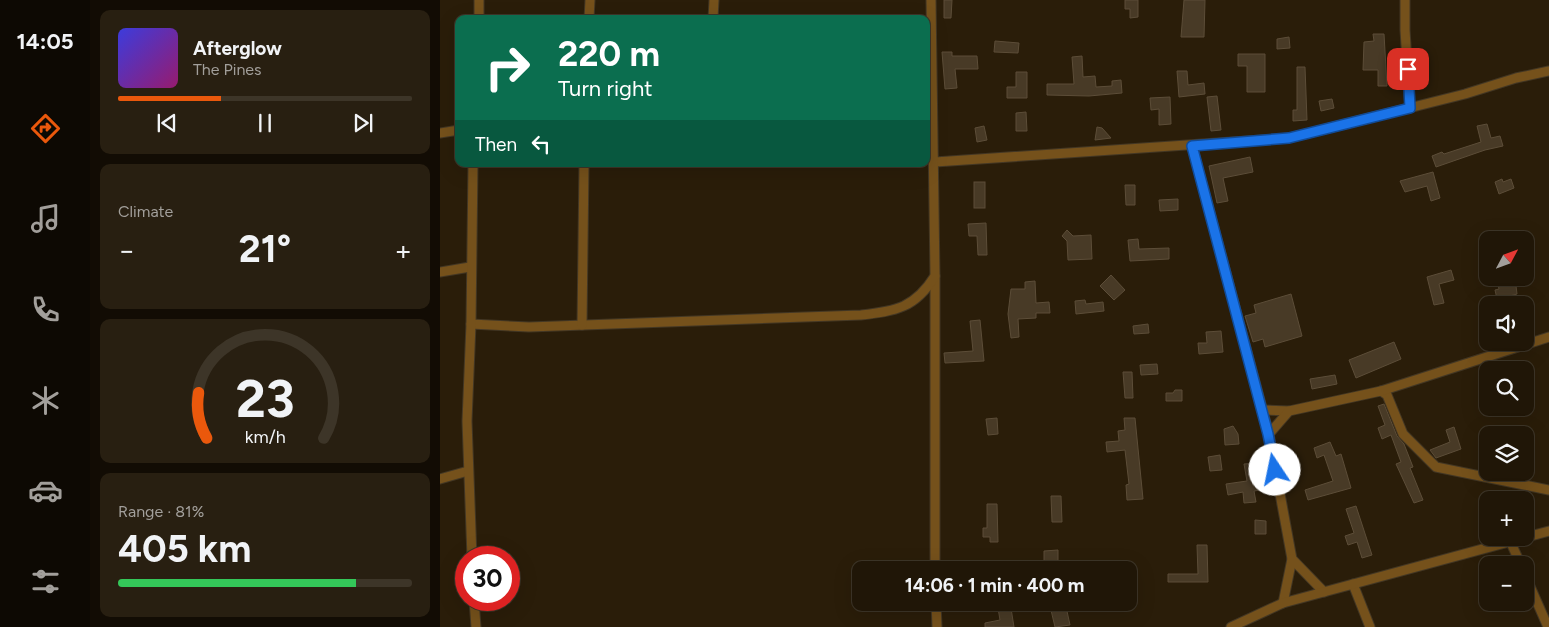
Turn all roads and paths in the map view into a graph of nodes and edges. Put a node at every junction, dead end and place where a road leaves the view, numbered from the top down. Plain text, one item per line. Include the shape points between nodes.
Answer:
1 (480, 0) edge
2 (590, 0) edge
3 (714, 0) edge
4 (931, 0) edge
5 (1405, 0) edge
6 (479, 15) edge
7 (589, 15) edge
8 (713, 15) edge
9 (930, 15) edge
10 (930, 52) edge
11 (1549, 71) edge
12 (1410, 108) junction
13 (455, 131) edge
14 (440, 133) edge
15 (1192, 146) junction
16 (935, 162) junction
17 (472, 167) edge
18 (584, 167) edge
19 (470, 267) junction
20 (440, 272) edge
21 (935, 276) junction
22 (471, 324) junction
23 (582, 324) junction
24 (1549, 338) edge
25 (1381, 391) junction
26 (1262, 410) junction
27 (1289, 410) junction
28 (1268, 434) junction
29 (468, 471) junction
30 (440, 479) edge
31 (1549, 490) edge
32 (1549, 531) edge
33 (1534, 536) edge
34 (471, 546) edge
35 (1499, 546) edge
36 (1292, 559) junction
37 (935, 561) edge
38 (1353, 584) junction
39 (1324, 592) junction
40 (1534, 595) edge
41 (1284, 603) junction
42 (475, 611) edge
43 (936, 611) edge
44 (476, 627) edge
45 (937, 627) edge
46 (1231, 627) edge
47 (1370, 627) edge
48 (1548, 627) edge

1 - 6 street
2 - 7 street
3 - 8 street
4 - 9 street
5 - 12 street
10 - 16 street
11 - 12 street
12 - 15 street via 1289,138
13 - 14 street
15 - 16 street
15 - 26 street
16 - 21 street
17 - 19 street
18 - 23 street
19 - 20 street
19 - 22 street
21 - 23 street via 916,298 893,312
21 - 37 street
22 - 23 street via 529,327
22 - 29 street
24 - 25 street
25 - 27 street
25 - 31 street via 1387,395 1403,434 1436,466
26 - 27 street
26 - 28 street
27 - 28 street
28 - 36 street
29 - 30 street
29 - 34 street
32 - 33 street
35 - 38 street
36 - 39 street
36 - 41 street
38 - 39 street
38 - 47 street
39 - 41 street
40 - 48 street
41 - 46 street
42 - 44 street
43 - 45 street

